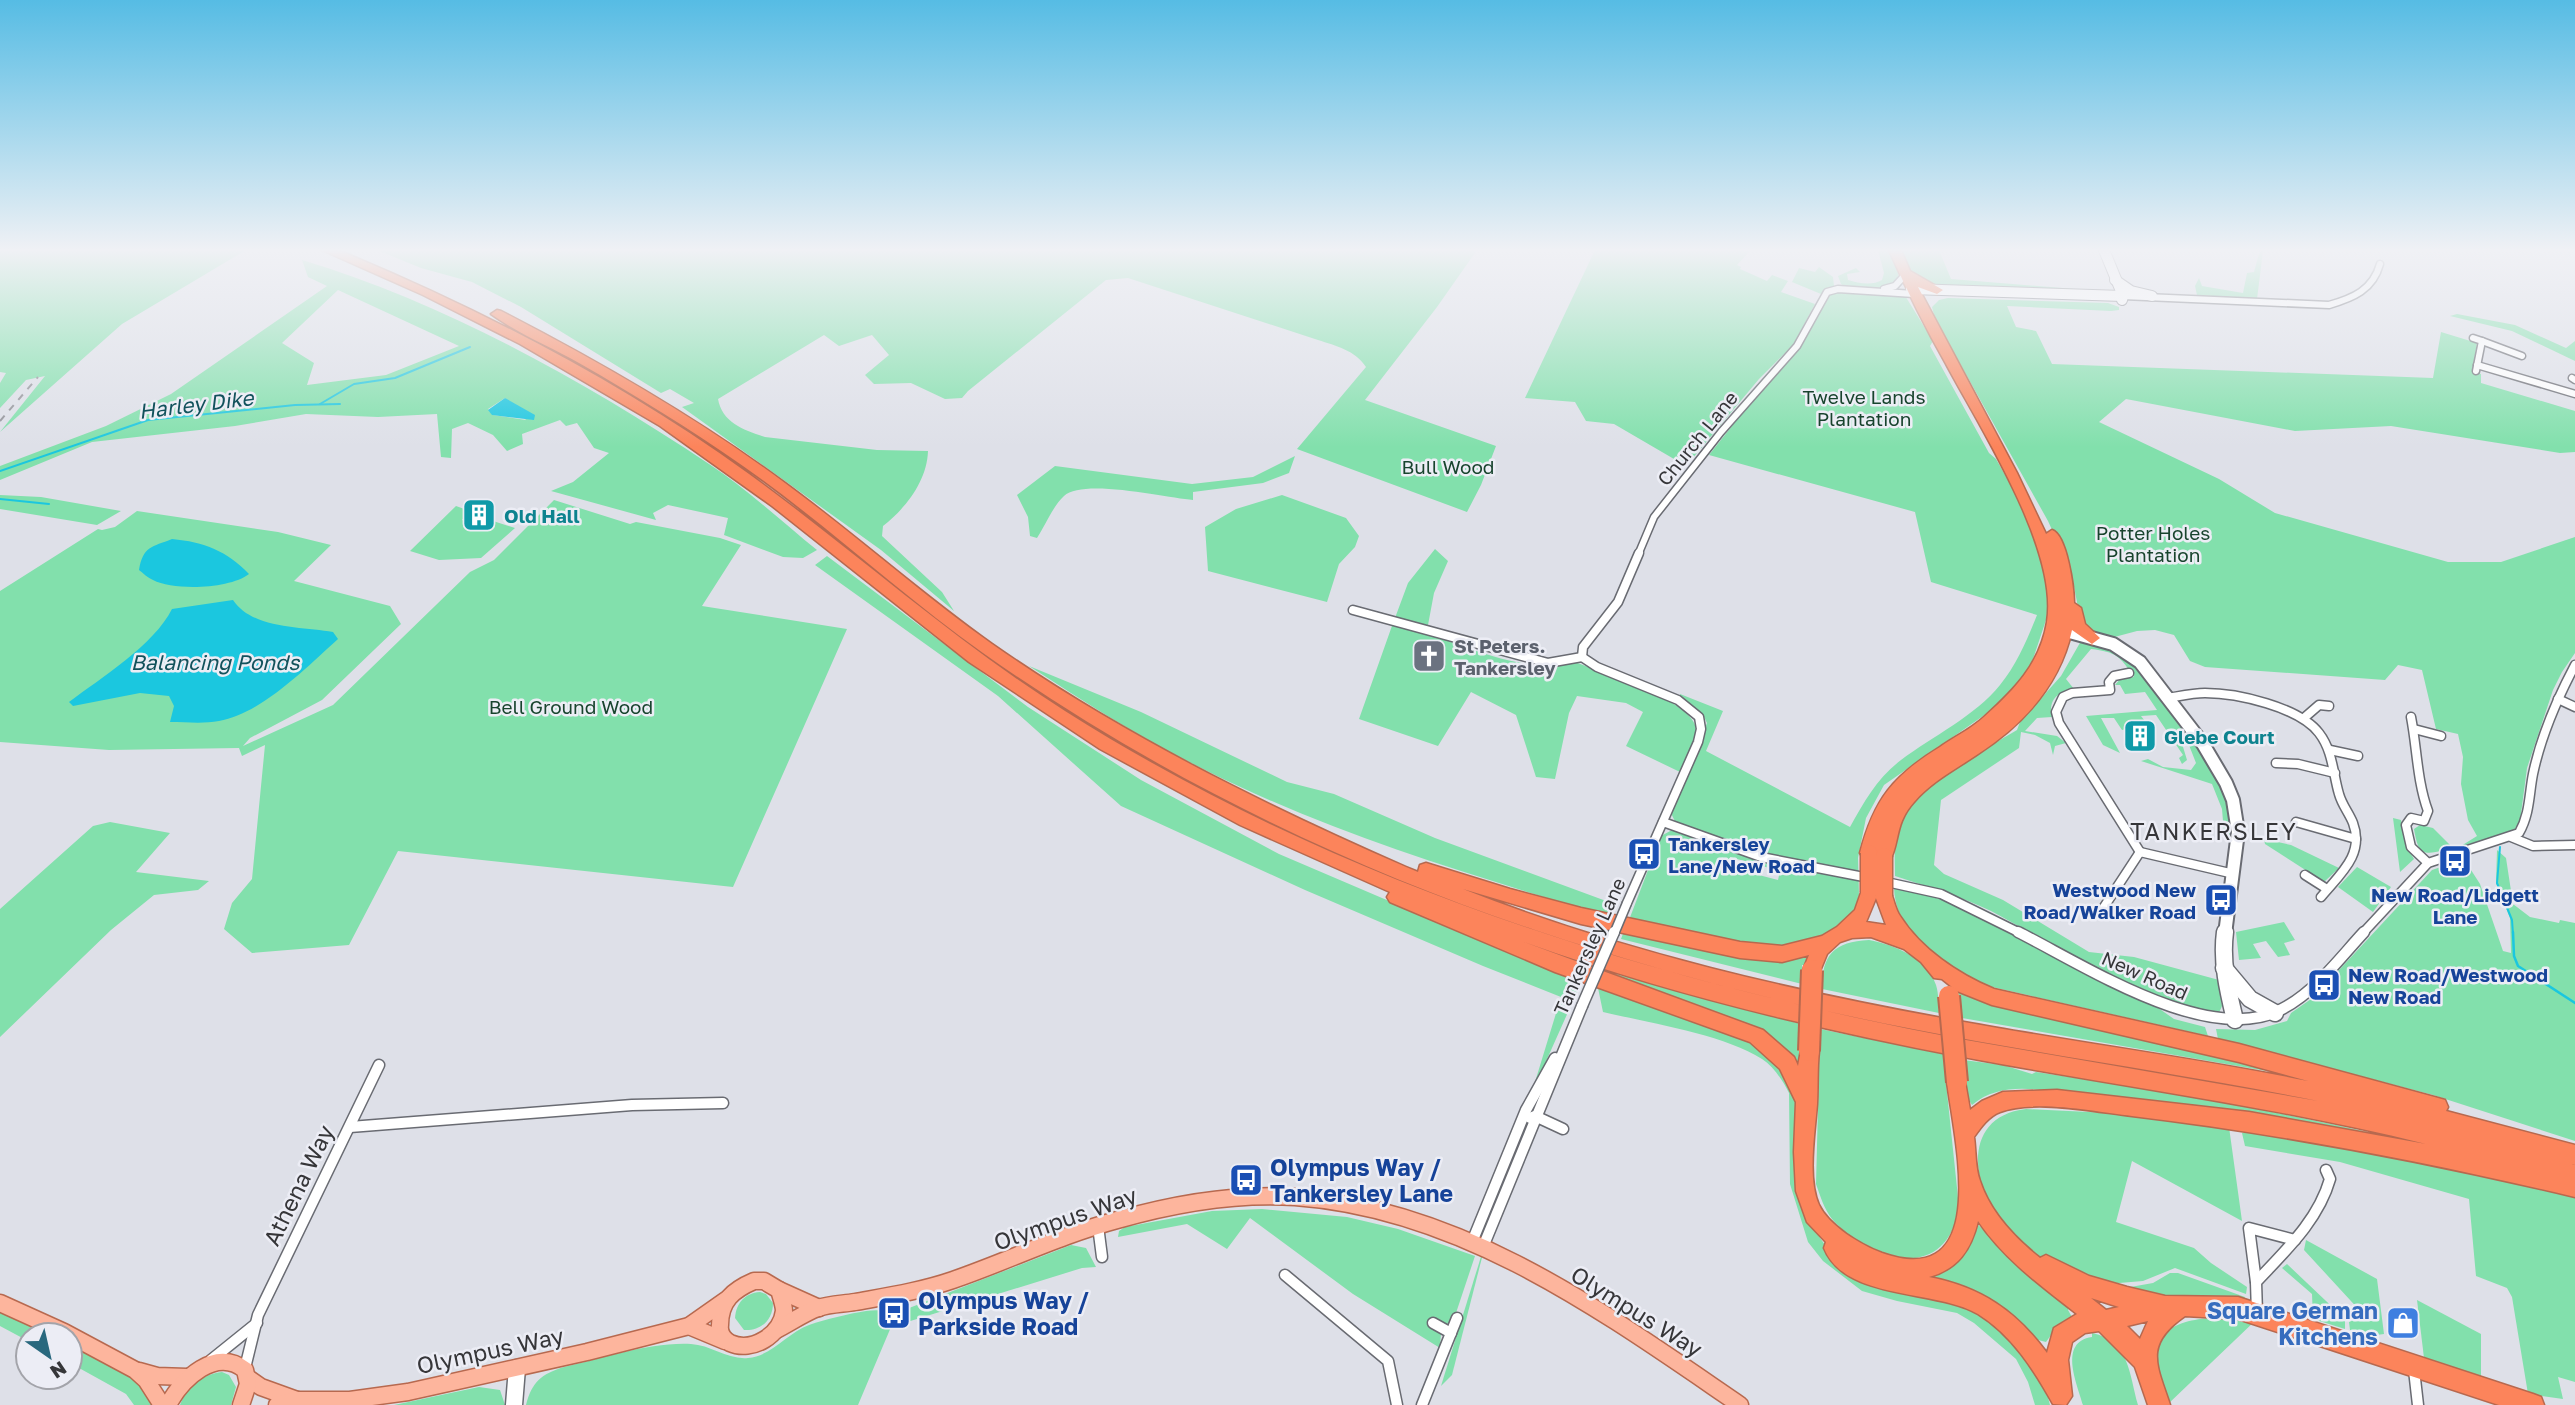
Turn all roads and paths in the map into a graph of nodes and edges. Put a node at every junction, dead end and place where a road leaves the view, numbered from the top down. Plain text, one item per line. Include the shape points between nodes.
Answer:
1 (475, 316) edge
2 (498, 316) edge
3 (1813, 316) edge
4 (1926, 316) edge
5 (2473, 338) dead end
6 (2482, 341) junction
7 (2522, 356) dead end
8 (2575, 394) edge
9 (2012, 474) junction
10 (834, 536) junction
11 (2067, 587) junction
12 (1353, 610) dead end
13 (2060, 626) junction
14 (2092, 638) junction
15 (1582, 657) junction
16 (2575, 665) edge
17 (2044, 670) junction
18 (2129, 673) dead end
19 (2168, 698) junction
20 (2558, 699) junction
21 (2329, 706) dead end
22 (2575, 707) edge
23 (2411, 717) dead end
24 (2304, 718) junction
25 (2414, 729) junction
26 (2441, 736) dead end
27 (2330, 751) junction
28 (2358, 756) dead end
29 (2276, 763) dead end
30 (2335, 773) junction
31 (1664, 822) junction
32 (2296, 822) dead end
33 (2511, 837) junction
34 (2356, 839) junction
35 (2575, 845) edge
36 (2140, 852) junction
37 (1340, 854) junction
38 (2428, 863) junction
39 (2234, 874) junction
40 (2305, 875) dead end
41 (1877, 894) junction
42 (2102, 910) dead end
43 (1845, 930) junction
44 (1910, 943) junction
45 (1822, 944) junction
46 (1935, 964) junction
47 (2224, 968) junction
48 (2275, 1013) junction
49 (2235, 1020) junction
50 (1567, 1041) junction
51 (379, 1065) dead end
52 (723, 1103) dead end
53 (1807, 1104) junction
54 (1535, 1116) junction
55 (350, 1127) junction
56 (1519, 1127) junction
57 (1563, 1129) dead end
58 (1964, 1137) junction
59 (2575, 1155) edge
60 (2326, 1171) dead end
61 (1968, 1174) junction
62 (2575, 1175) edge
63 (2575, 1187) edge
64 (1815, 1218) junction
65 (1098, 1226) junction
66 (2295, 1240) junction
67 (1477, 1244) junction
68 (2017, 1250) junction
69 (1102, 1257) dead end
70 (1285, 1275) dead end
71 (2256, 1282) junction
72 (779, 1290) junction
73 (726, 1300) junction
74 (0, 1303) edge
75 (2177, 1305) junction
76 (819, 1308) junction
77 (2257, 1313) junction
78 (1457, 1318) dead end
79 (2103, 1321) junction
80 (257, 1323) junction
81 (1433, 1323) dead end
82 (689, 1326) junction
83 (776, 1330) junction
84 (1451, 1333) junction
85 (725, 1341) junction
86 (2144, 1360) junction
87 (2413, 1364) junction
88 (517, 1368) junction
89 (135, 1370) junction
90 (193, 1372) junction
91 (247, 1373) junction
92 (297, 1400) junction
93 (2062, 1400) edge
94 (162, 1405) edge
95 (168, 1405) edge
96 (242, 1405) edge
97 (276, 1405) edge
98 (514, 1405) edge
99 (1397, 1405) edge
100 (1422, 1405) edge
101 (1740, 1405) edge
102 (2159, 1405) edge
103 (2418, 1405) edge
104 (2533, 1405) edge

1 - 10 highway via 588,376
2 - 10 highway via 579,357 717,442
3 - 15 street, Church Lane via 1797,346 1654,517 1623,591 1583,647
4 - 9 highway
5 - 6 street
6 - 7 street
6 - 8 street via 2477,368
9 - 11 highway via 2051,532
9 - 13 highway via 2051,562
10 - 37 highway via 949,639 1045,706 1171,780
11 - 13 highway
11 - 14 highway via 2074,599 2074,618
12 - 15 street via 1548,663
13 - 14 street
13 - 17 highway
14 - 17 highway via 2074,639 2064,660
14 - 19 street via 2135,657
15 - 31 street, Tankersley Lane via 1678,700 1699,716 1698,741
16 - 20 street
17 - 41 highway, bridge via 2031,702 2016,718 1911,793 1877,855
18 - 36 street via 2113,676 2109,682 2112,693 2063,697 2057,717
19 - 24 street via 2215,694
19 - 39 street via 2216,764 2233,800 2238,832
20 - 22 street
20 - 33 street via 2534,773 2524,825
21 - 24 street via 2319,705
23 - 25 street
24 - 27 street
25 - 26 street
25 - 38 street via 2420,790 2428,811 2424,821 2412,818 2406,825 2411,847
27 - 28 street
27 - 30 street
29 - 30 street
30 - 34 street
31 - 49 street, New Road via 1762,857 1941,894 2151,1000 2188,1013
31 - 50 street, Tankersley Lane, bridge
32 - 34 street
33 - 35 street via 2536,845
33 - 38 street, New Road
34 - 40 street via 2352,861 2324,893
36 - 39 street
36 - 42 street
37 - 45 highway via 1398,861 1510,898 1759,953 1797,952
37 - 53 highway via 1394,896 1756,1037 1787,1063
37 - 59 highway via 1611,946 1727,979 1871,1012 2358,1099
37 - 62 highway via 1513,931 1717,993 1867,1030 2386,1125
38 - 48 street, New Road via 2317,984
39 - 47 street via 2226,913
41 - 43 highway
41 - 44 highway
43 - 44 highway via 1876,930
43 - 45 highway
44 - 46 highway
45 - 53 highway, bridge via 1812,970
46 - 58 highway, bridge via 1950,996
46 - 59 highway via 1964,985 1992,997 2341,1080 2495,1123
47 - 48 street via 2250,999
47 - 49 street
48 - 49 street, New Road
50 - 54 street, Tankersley Lane
50 - 56 street, Tankersley Lane via 1538,1085
51 - 55 street, Athena Way
52 - 55 street via 632,1105
53 - 64 highway via 1805,1191
54 - 56 street
54 - 57 street
54 - 67 street, Tankersley Lane
55 - 80 street, Athena Way
56 - 67 street, Tankersley Lane
58 - 61 highway
58 - 63 highway via 1980,1113 2013,1100 2123,1106 2350,1139
60 - 66 street via 2330,1179 2323,1201
61 - 64 highway via 1969,1212 1963,1237 1949,1256 1921,1268 1886,1266 1862,1257
61 - 68 highway via 1981,1208
64 - 93 highway via 1835,1250 1865,1272 1901,1286 1954,1293 1994,1312 2032,1347
65 - 67 main road, Olympus Way via 1233,1198 1295,1198 1375,1210
65 - 69 street
65 - 76 main road, Olympus Way via 950,1281
66 - 71 street
66 - 71 street via 2249,1228
67 - 101 main road, Olympus Way via 1615,1321
68 - 75 highway via 2099,1292
68 - 79 highway
70 - 99 street via 1388,1361
71 - 77 street
72 - 73 main road, Olympus Way via 773,1284 754,1281
72 - 76 main road, Olympus Way
72 - 83 main road via 785,1308
73 - 82 main road, Olympus Way
73 - 85 main road via 718,1321
74 - 89 main road
75 - 77 highway
75 - 79 highway
75 - 86 highway via 2154,1329
76 - 83 main road, Olympus Way
77 - 87 highway
78 - 84 street
79 - 86 highway
79 - 93 highway via 2081,1323 2062,1336 2057,1360
80 - 90 street
80 - 91 street, Athena Way
81 - 84 street
82 - 85 main road, Olympus Way
82 - 88 main road, Olympus Way
83 - 85 main road, Olympus Way via 756,1346 745,1348
84 - 100 street
86 - 102 highway
87 - 103 street
87 - 104 highway
88 - 92 main road, Olympus Way via 408,1392 350,1400
88 - 98 street
89 - 90 main road, Olympus Way via 157,1376
89 - 94 main road
90 - 91 main road, Olympus Way via 226,1360 237,1362
90 - 95 main road
91 - 92 main road, Olympus Way via 261,1387
91 - 96 main road via 248,1390
92 - 97 main road, Olympus Way

